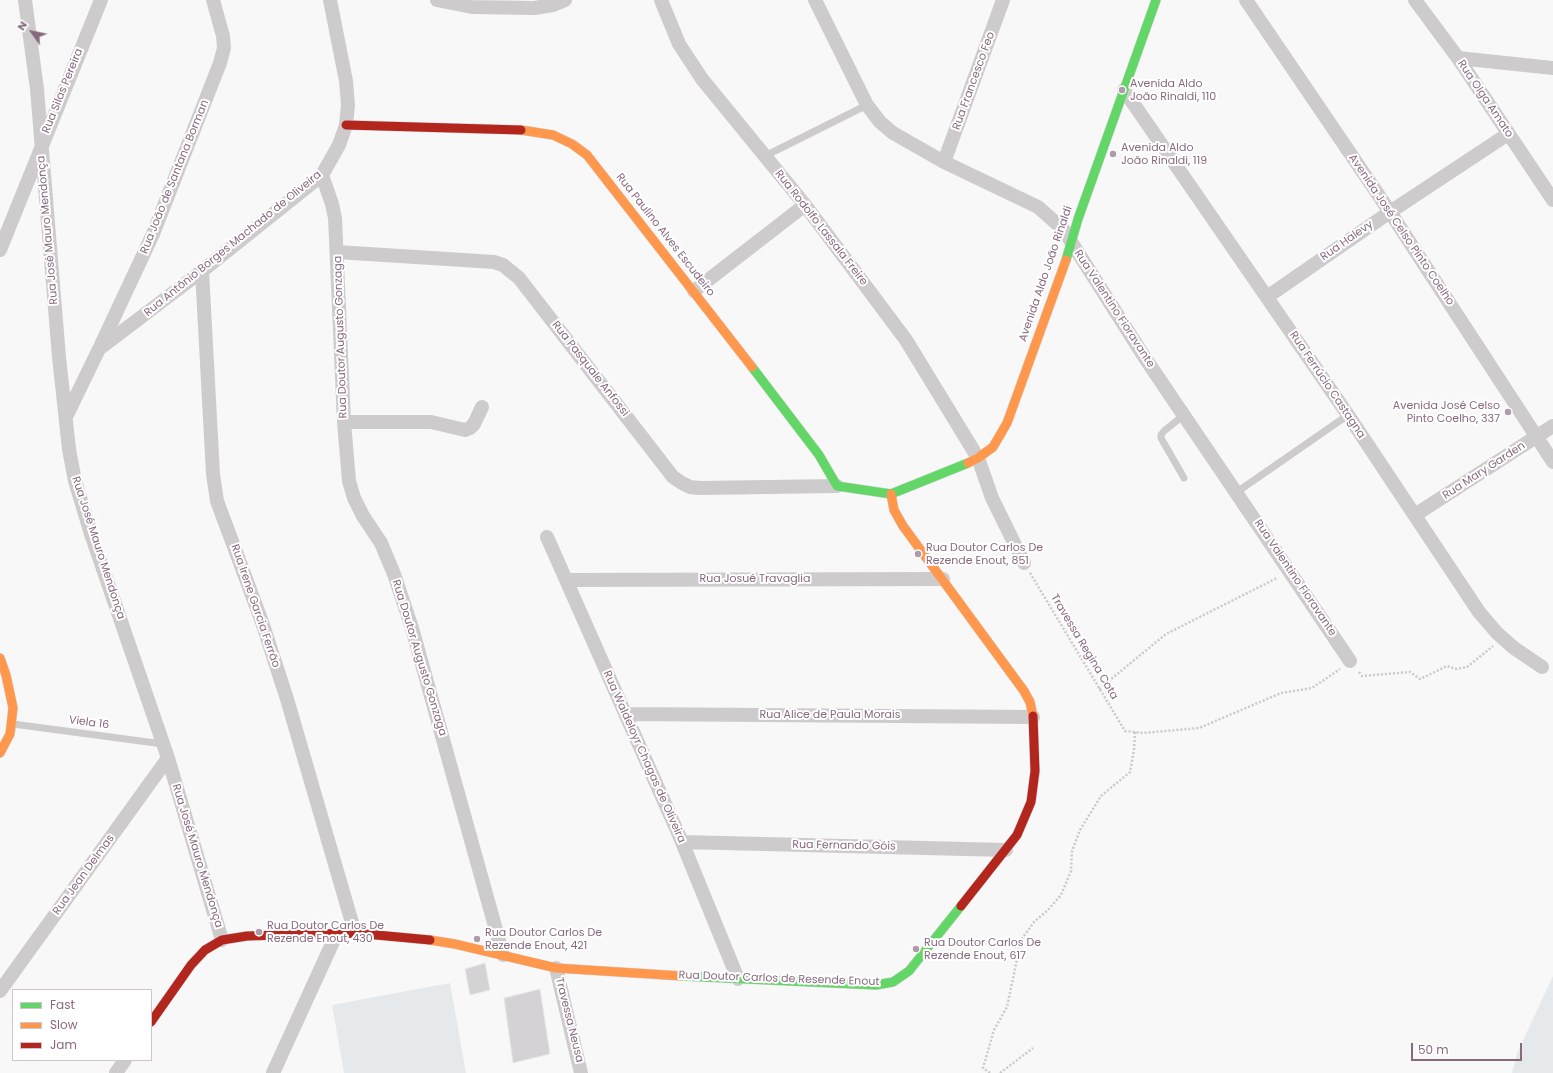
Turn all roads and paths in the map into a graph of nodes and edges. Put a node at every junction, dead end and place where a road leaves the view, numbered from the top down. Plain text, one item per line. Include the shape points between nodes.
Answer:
1 (25, 0) edge
2 (101, 0) edge
3 (213, 0) edge
4 (330, 0) edge
5 (437, 0) edge
6 (565, 0) edge
7 (661, 0) edge
8 (815, 0) edge
9 (1003, 0) edge
10 (1156, 0) edge
11 (1246, 0) edge
12 (1415, 0) edge
13 (1458, 58) junction
14 (1553, 68) edge
15 (1124, 90) junction
16 (867, 105) junction
17 (346, 126) junction
18 (1508, 134) junction
19 (41, 146) junction
20 (765, 156) junction
21 (944, 162) junction
22 (322, 175) junction
23 (1553, 200) edge
24 (805, 206) junction
25 (1390, 212) junction
26 (1072, 242) junction
27 (0, 250) edge
28 (337, 252) junction
29 (202, 271) junction
30 (694, 291) junction
31 (1267, 297) junction
32 (99, 349) junction
33 (482, 407) dead end
34 (1184, 415) junction
35 (1348, 415) junction
36 (66, 417) junction
37 (344, 422) junction
38 (1553, 426) edge
39 (1536, 437) junction
40 (978, 458) junction
41 (1553, 462) edge
42 (1184, 478) dead end
43 (837, 486) junction
44 (1237, 492) junction
45 (891, 494) junction
46 (1415, 515) junction
47 (547, 537) dead end
48 (1024, 563) joint
49 (1290, 571) junction
50 (942, 578) junction
51 (567, 580) junction
52 (1503, 638) junction
53 (0, 658) edge
54 (1350, 661) junction
55 (1542, 667) dead end
56 (1099, 689) junction
57 (626, 714) junction
58 (1033, 717) junction
59 (12, 724) junction
60 (1135, 732) junction
61 (163, 744) junction
62 (0, 753) edge
63 (168, 758) junction
64 (682, 842) junction
65 (1006, 850) junction
66 (337, 933) junction
67 (355, 933) junction
68 (222, 940) junction
69 (503, 955) junction
70 (556, 968) junction
71 (738, 979) junction
72 (0, 991) edge
73 (152, 1021) edge
74 (1033, 1048) dead end
75 (124, 1061) edge
76 (116, 1073) edge
77 (273, 1073) edge
78 (581, 1073) edge
79 (990, 1073) edge
80 (1000, 1073) edge

1 - 19 street, Rua José Mauro Mendonça via 37,88
2 - 19 street, Rua Silas Pereira
3 - 32 street, Rua João de Santana Borman via 223,36 224,48 220,63 153,234
4 - 17 street, Rua Antônio Borges Machado de Oliveira via 346,81
5 - 6 street via 472,7 534,8
7 - 20 street, Rua Rodolfo Lassala Freire via 680,44 702,78
8 - 16 street, Rua Valentino Fioravante
9 - 21 street, Rua Francesco Feo
10 - 15 street, Avenida Aldo João Rinaldi
11 - 25 street, Avenida José Celso Pinto Coelho
12 - 13 street, Rua Olga Amato
13 - 14 street
13 - 18 street, Rua Olga Amato
15 - 26 street, Avenida Aldo João Rinaldi via 1078,218
15 - 31 street, Rua Ferrúcio Castagna
16 - 20 lane
16 - 21 street, Rua Valentino Fioravante via 880,122 893,133
17 - 22 street, Rua Antônio Borges Machado de Oliveira via 339,145
17 - 30 street, Rua Paulino Alves Escudeiro via 518,129 563,139 587,155
18 - 23 street, Rua Olga Amato
18 - 25 street, Rua Halevy
19 - 27 street, Rua Silas Pereira
19 - 36 street, Rua José Mauro Mendonça
20 - 24 street, Rua Rodolfo Lassala Freire
21 - 26 street, Rua Valentino Fioravante via 1038,207 1063,229
22 - 28 street, Rua Doutor Augusto Gonzaga via 332,204
22 - 29 street, Rua Antônio Borges Machado de Oliveira
24 - 30 street
24 - 40 street, Rua Rodolfo Lassala Freire via 906,340
25 - 31 street, Rua Halevy
25 - 39 street, Avenida José Celso Pinto Coelho
26 - 34 street, Rua Valentino Fioravante via 1140,351
26 - 40 street, Avenida Aldo João Rinaldi via 1007,423 993,447
28 - 37 street, Rua Doutor Augusto Gonzaga
28 - 43 street, Rua Pasquale Anfossi via 494,262 503,265 519,278 673,477 690,487
29 - 32 street, Rua Antônio Borges Machado de Oliveira
29 - 67 street, Rua Irene Garcia Ferrão via 213,474 217,501 262,622 287,699
30 - 43 street, Rua Paulino Alves Escudeiro via 819,455
31 - 35 street, Rua Ferrúcio Castagna
32 - 36 street, Rua Antônio Borges Machado de Oliveira
33 - 37 street via 474,424 465,430 424,422
34 - 42 lane via 1164,431 1161,438
34 - 44 street, Rua Valentino Fioravante
35 - 44 lane
35 - 46 street, Rua Ferrúcio Castagna
36 - 61 street, Rua José Mauro Mendonça via 71,461 82,506
37 - 69 street, Rua Doutor Augusto Gonzaga via 349,481 354,498 380,543 394,574 412,628
38 - 39 street, Rua Mary Garden
39 - 41 street, Avenida José Celso Pinto Coelho
39 - 46 street, Rua Mary Garden
40 - 45 street, Avenida Aldo João Rinaldi
40 - 48 street, Rua Rodolfo Lassala Freire via 992,498
43 - 45 street
44 - 49 street, Rua Valentino Fioravante
45 - 50 street, Rua Doutor Carlos de Resende Enout via 896,515
46 - 52 street, Rua Ferrúcio Castagna via 1479,612
47 - 51 street, Rua Waldeloyr Chagas de Oliveira
48 - 56 path, Travessa Regina Cota
49 - 54 street, Rua Valentino Fioravante
49 - 56 path via 1166,634
50 - 51 street, Rua Josué Travaglia
50 - 58 street, Rua Doutor Carlos de Resende Enout via 1024,691 1030,702
51 - 57 street, Rua Waldeloyr Chagas de Oliveira
52 - 54 path via 1467,667 1456,669 1447,666 1420,679 1410,672 1362,676
52 - 55 street, Rua Ferrúcio Castagna
53 - 59 street via 13,708
54 - 60 path via 1312,688 1281,693 1199,728
56 - 60 path, Travessa Regina Cota via 1125,731
57 - 58 street, Rua Alice de Paula Morais
57 - 64 street, Rua Waldeloyr Chagas de Oliveira
58 - 65 street, Rua Doutor Carlos de Resende Enout via 1034,771 1031,802 1017,835
59 - 61 lane, Viela 16
59 - 62 street
60 - 79 path via 1130,772 1101,796 1080,830 1072,851 1071,872 1061,895 1034,922 1021,940 1007,1007 994,1030 983,1068
61 - 63 street, Rua José Mauro Mendonça
63 - 68 street, Rua José Mauro Mendonça
63 - 72 street, Rua Jean Delmas
64 - 65 street, Rua Fernando Góis
64 - 71 street, Rua Waldeloyr Chagas de Oliveira
65 - 71 street, Rua Doutor Carlos de Resende Enout via 908,970 893,982 876,985
66 - 67 street, Rua Doutor Carlos de Resende Enout
66 - 68 street, Rua Doutor Carlos de Resende Enout via 247,936
66 - 77 street
67 - 69 street, Rua Doutor Carlos de Resende Enout via 455,944
68 - 73 street, Rua Doutor Carlos de Resende Enout via 205,950 191,964
69 - 70 street, Rua Doutor Carlos de Resende Enout
70 - 71 street, Rua Doutor Carlos de Resende Enout
70 - 78 street, Travessa Neusa
74 - 80 path
75 - 76 street

